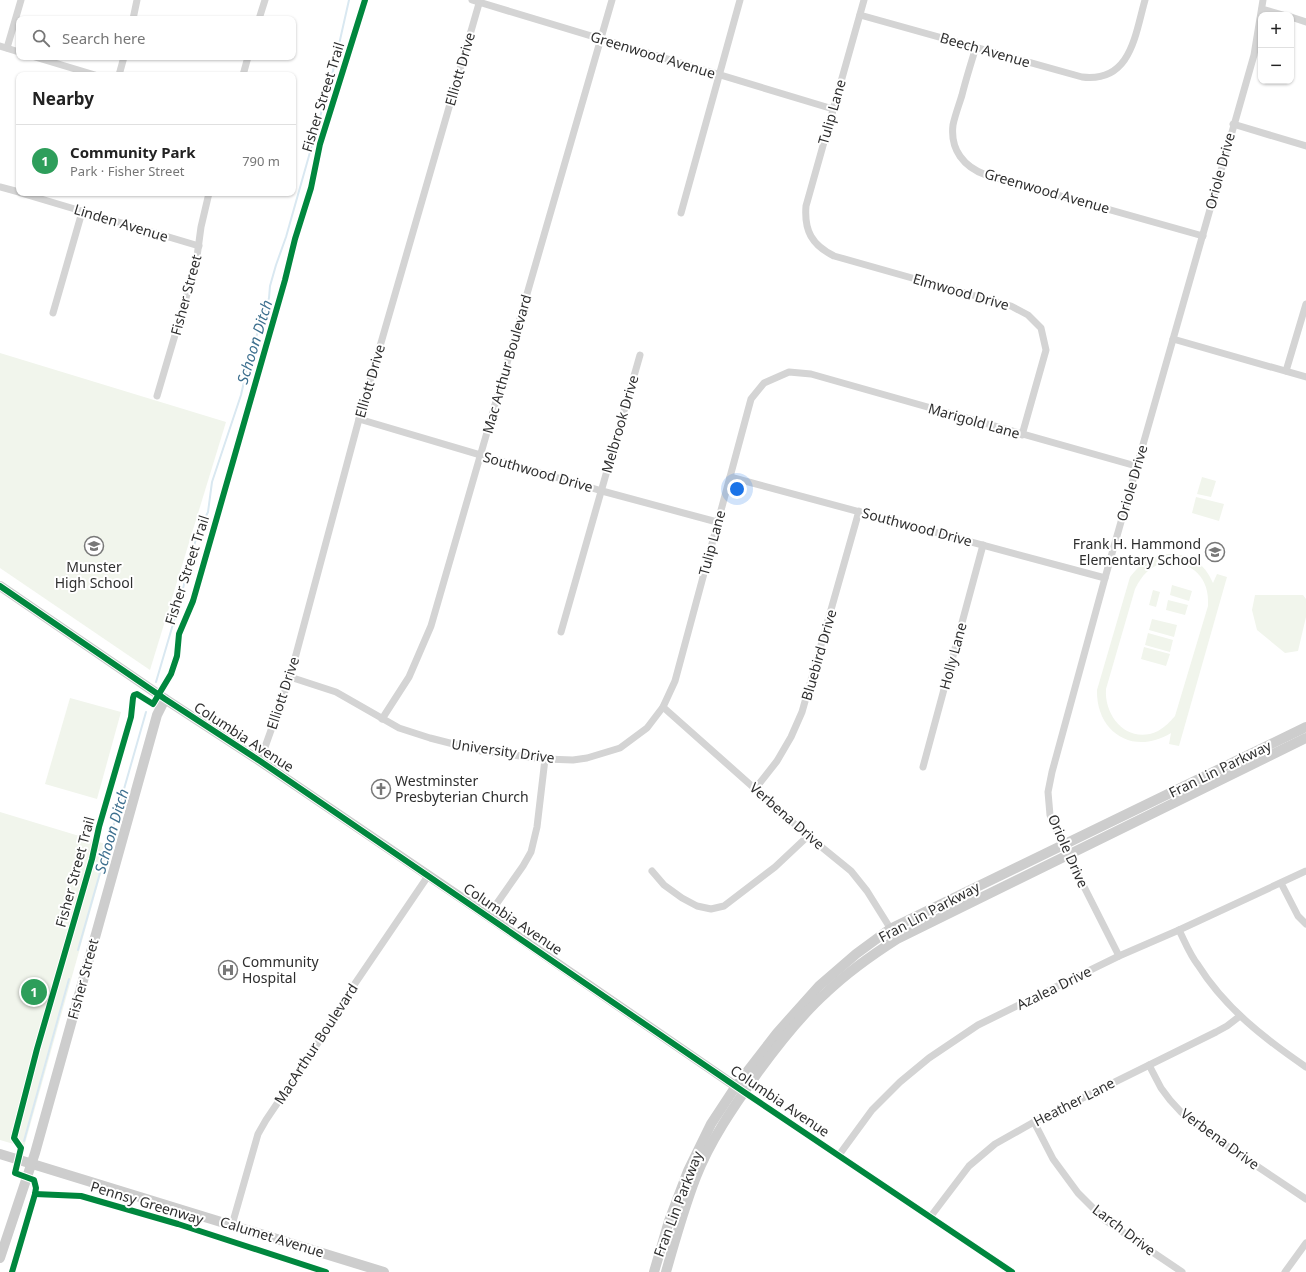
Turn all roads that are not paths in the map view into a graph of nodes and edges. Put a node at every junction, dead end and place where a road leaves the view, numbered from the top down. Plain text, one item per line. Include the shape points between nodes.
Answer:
1 (21, 0) edge
2 (137, 0) edge
3 (265, 0) edge
4 (612, 0) edge
5 (740, 0) edge
6 (864, 0) edge
7 (1145, 0) edge
8 (1263, 0) edge
9 (477, 1) edge
10 (1262, 9) junction
11 (1272, 12) edge
12 (860, 15) junction
13 (134, 16) edge
14 (260, 16) edge
15 (1294, 18) edge
16 (1306, 22) edge
17 (601, 40) junction
18 (4, 47) edge
19 (976, 47) junction
20 (16, 51) edge
21 (46, 60) edge
22 (123, 60) edge
23 (247, 60) edge
24 (85, 72) edge
25 (120, 72) edge
26 (244, 72) edge
27 (719, 75) junction
28 (833, 109) junction
29 (1233, 124) junction
30 (1306, 146) edge
31 (0, 187) edge
32 (16, 192) edge
33 (30, 196) edge
34 (208, 196) edge
35 (82, 212) junction
36 (681, 213) dead end
37 (806, 225) joint
38 (1203, 236) junction
39 (199, 246) junction
40 (1306, 304) edge
41 (53, 313) dead end
42 (1172, 340) junction
43 (640, 355) dead end
44 (1286, 371) junction
45 (811, 374) joint
46 (1306, 377) edge
47 (157, 396) dead end
48 (359, 418) junction
49 (1022, 435) junction
50 (481, 455) junction
51 (1136, 466) junction
52 (730, 477) junction
53 (602, 491) junction
54 (859, 511) junction
55 (717, 522) junction
56 (983, 545) junction
57 (1104, 578) junction
58 (0, 586) edge
59 (560, 632) dead end
60 (290, 677) junction
61 (165, 699) junction
62 (663, 707) junction
63 (382, 719) junction
64 (1306, 727) edge
65 (1306, 738) edge
66 (545, 759) junction
67 (260, 761) junction
68 (923, 767) dead end
69 (755, 789) junction
70 (808, 836) junction
71 (1066, 850) junction
72 (652, 871) dead end
73 (1306, 871) edge
74 (428, 876) junction
75 (1281, 884) junction
76 (488, 916) junction
77 (1306, 924) edge
78 (890, 929) junction
79 (1180, 930) junction
80 (896, 939) junction
81 (1119, 956) junction
82 (1240, 1016) junction
83 (1149, 1065) junction
84 (1306, 1067) edge
85 (740, 1089) junction
86 (1034, 1122) junction
87 (0, 1154) edge
88 (839, 1156) junction
89 (31, 1164) junction
90 (1306, 1199) edge
91 (930, 1216) junction
92 (232, 1225) junction
93 (1306, 1243) edge
94 (0, 1258) edge
95 (384, 1272) edge
96 (654, 1272) edge
97 (666, 1272) edge
98 (1012, 1272) edge
99 (1182, 1272) edge
100 (1285, 1272) edge

1 - 18 street
2 - 13 street
3 - 14 street
4 - 17 street, Mac Arthur Boulevard
5 - 27 street
6 - 12 street, Tulip Lane
7 - 19 street, Beech Avenue via 1127,58 1119,68 1098,78 1082,77
8 - 10 street, Oriole Drive
9 - 17 street, Greenwood Avenue
9 - 48 street, Elliott Drive
10 - 11 street
10 - 29 street, Oriole Drive via 1254,55
12 - 19 street, Beech Avenue
12 - 28 street, Tulip Lane
15 - 16 street
17 - 27 street, Greenwood Avenue
17 - 50 street, Mac Arthur Boulevard
18 - 20 street
19 - 38 street, Greenwood Avenue via 953,126 955,146 966,164 986,174
21 - 24 street
22 - 25 street
23 - 26 street
27 - 28 street, Greenwood Avenue
27 - 36 street
28 - 37 street, Tulip Lane via 806,206
29 - 30 street
29 - 38 street, Oriole Drive
31 - 32 street, Linden Avenue
33 - 35 street, Linden Avenue
34 - 39 street, Fisher Street
35 - 39 street, Linden Avenue
35 - 41 street
37 - 49 street, Elmwood Drive via 810,236 817,244 834,256 1011,306 1028,315 1041,328 1046,350
38 - 42 street, Oriole Drive
39 - 47 street, Fisher Street
40 - 44 street
42 - 44 street
42 - 51 street, Oriole Drive
43 - 53 street, Melbrook Drive
44 - 46 street
45 - 49 street, Marigold Lane
45 - 52 street, Tulip Lane via 789,372 764,383 751,399
48 - 50 street, Southwood Drive
48 - 60 street, Elliott Drive
49 - 51 street, Marigold Lane
50 - 53 street, Southwood Drive
50 - 63 street, Mac Arthur Boulevard via 431,626 409,677
51 - 57 street, Oriole Drive
52 - 54 street, Southwood Drive
52 - 55 street, Tulip Lane
53 - 55 street, Southwood Drive
53 - 59 street, Melbrook Drive
54 - 56 street, Southwood Drive
54 - 69 street, Bluebird Drive via 802,712 777,761
55 - 62 street, Tulip Lane via 675,681
56 - 57 street, Southwood Drive
56 - 68 street, Holly Lane
57 - 71 street, Oriole Drive via 1048,792 1050,815
58 - 61 street, Columbia Avenue
60 - 63 street, University Drive via 336,692
60 - 67 street, Elliott Drive
61 - 67 street, Columbia Avenue
61 - 89 street, Fisher Street via 157,715
62 - 66 street, University Drive via 647,728 620,748 587,758
62 - 69 street, Verbena Drive
63 - 66 street, University Drive via 399,728 451,744 481,751
64 - 71 street, Fran Lin Parkway
65 - 71 street, Fran Lin Parkway
66 - 76 street via 537,826 531,852
67 - 74 street, Columbia Avenue
69 - 70 street, Verbena Drive
70 - 72 street via 775,867 724,906 717,908 696,906 664,885
70 - 78 street, Verbena Drive via 851,871 867,891
71 - 78 street, Fran Lin Parkway
71 - 80 street, Fran Lin Parkway
71 - 81 street, Oriole Drive
73 - 75 street, Azalea Drive
74 - 76 street, Columbia Avenue
74 - 92 street, MacArthur Boulevard via 258,1134
75 - 77 street via 1298,916
75 - 79 street, Azalea Drive
76 - 85 street, Columbia Avenue
78 - 80 street, Verbena Drive
78 - 85 street, Fran Lin Parkway via 819,986 777,1033
79 - 81 street, Azalea Drive
79 - 82 street via 1197,965
80 - 85 street, Fran Lin Parkway via 861,963 826,993
81 - 88 street, Azalea Drive via 978,1025 929,1058 872,1110
82 - 83 street, Heather Lane via 1222,1029
82 - 84 street via 1278,1048
83 - 86 street, Heather Lane
83 - 90 street, Verbena Drive via 1161,1088 1181,1112
85 - 88 street, Columbia Avenue
85 - 96 street, Fran Lin Parkway via 711,1124 688,1171 669,1221
85 - 97 street, Fran Lin Parkway via 697,1175 679,1224
86 - 91 street, Heather Lane via 995,1144 969,1166
86 - 99 street, Larch Drive via 1053,1159 1078,1193 1105,1220
87 - 89 street, Calumet Avenue
88 - 91 street, Columbia Avenue
89 - 92 street, Calumet Avenue
89 - 94 street, Fisher Street
91 - 98 street, Columbia Avenue
92 - 95 street, Calumet Avenue
93 - 100 street

